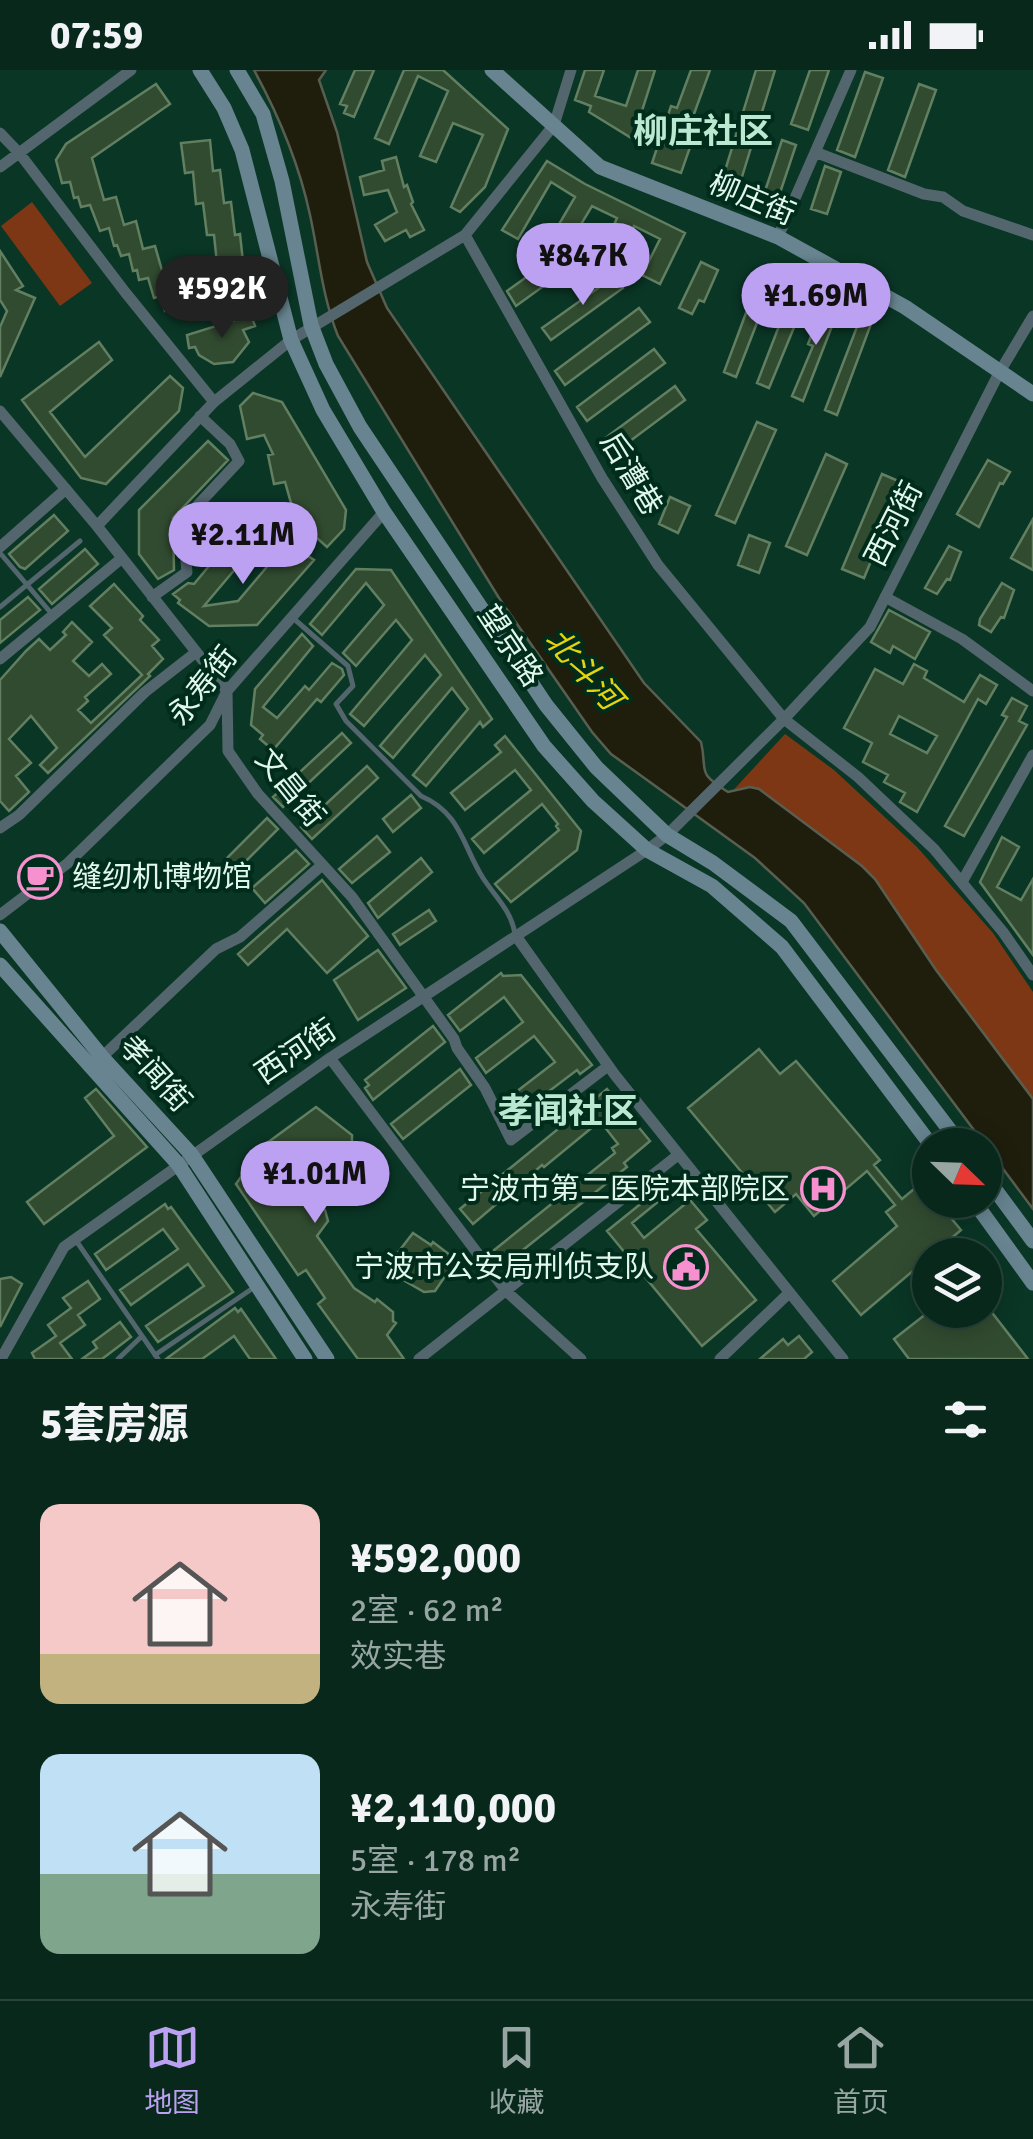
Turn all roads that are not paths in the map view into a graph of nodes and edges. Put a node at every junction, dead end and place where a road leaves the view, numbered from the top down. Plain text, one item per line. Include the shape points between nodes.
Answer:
1 (132, 70) edge
2 (200, 70) edge
3 (237, 70) edge
4 (492, 70) edge
5 (571, 70) edge
6 (851, 70) edge
7 (554, 126) junction
8 (0, 133) edge
9 (816, 152) junction
10 (20, 154) junction
11 (0, 167) edge
12 (466, 235) junction
13 (1033, 236) edge
14 (778, 237) junction
15 (1033, 316) edge
16 (310, 326) junction
17 (291, 340) junction
18 (999, 373) junction
19 (1033, 394) edge
20 (214, 402) junction
21 (0, 411) edge
22 (200, 416) junction
23 (66, 489) junction
24 (384, 512) junction
25 (98, 526) junction
26 (80, 541) dead end
27 (0, 550) edge
28 (122, 558) junction
29 (26, 584) junction
30 (886, 596) junction
31 (152, 597) junction
32 (0, 607) edge
33 (53, 615) junction
34 (293, 618) junction
35 (196, 653) junction
36 (0, 659) edge
37 (1033, 690) edge
38 (227, 691) junction
39 (784, 718) junction
40 (1033, 755) edge
41 (0, 828) edge
42 (667, 834) junction
43 (647, 850) junction
44 (322, 865) junction
45 (962, 882) junction
46 (0, 915) edge
47 (0, 932) edge
48 (516, 936) junction
49 (0, 965) edge
50 (1033, 975) edge
51 (424, 999) junction
52 (102, 1057) junction
53 (330, 1058) junction
54 (608, 1066) junction
55 (918, 1128) edge
56 (948, 1128) edge
57 (678, 1155) junction
58 (184, 1159) junction
59 (1002, 1199) edge
60 (986, 1218) edge
61 (75, 1240) junction
62 (1033, 1241) edge
63 (1033, 1283) edge
64 (257, 1285) junction
65 (506, 1291) junction
66 (789, 1293) junction
67 (142, 1336) junction
68 (157, 1357) edge
69 (1, 1359) edge
70 (118, 1359) edge
71 (304, 1359) edge
72 (328, 1359) edge
73 (419, 1359) edge
74 (581, 1359) edge
75 (720, 1359) edge
76 (843, 1359) edge

1 - 10 street
2 - 17 main road, 望京路 via 242,150
3 - 16 main road, 望京路 via 263,114
4 - 7 main road, 柳庄街
5 - 7 street
6 - 9 street
7 - 12 street
7 - 14 main road, 柳庄街 via 600,166
8 - 10 street
9 - 13 street
9 - 14 street
10 - 11 street
10 - 20 street
12 - 16 street
12 - 39 street, 后漕巷 via 602,478 658,564
14 - 18 main road, 柳庄街 via 906,307
15 - 18 street, 西河街
16 - 17 street
16 - 42 main road, 望京路 via 360,427 546,706 596,767
17 - 20 street
17 - 24 main road, 望京路
18 - 19 main road, 柳庄街
18 - 30 street, 西河街
20 - 22 street
21 - 23 street
22 - 25 street
22 - 31 street via 239,461 182,522 187,572
23 - 25 street
23 - 27 street
24 - 34 street, 永寿街
24 - 43 main road, 望京路 via 544,746
25 - 28 street
26 - 29 lane
27 - 29 lane
28 - 31 street
28 - 33 street
29 - 32 lane
29 - 33 lane
30 - 37 street via 962,638
30 - 39 street, 西河街 via 870,627
31 - 35 street
33 - 36 street
34 - 38 street, 永寿街
34 - 48 lane via 348,666 353,686 336,704 346,721 461,829 481,875 512,916
35 - 38 street
35 - 41 street
38 - 44 street, 文昌街 via 228,752
38 - 46 street, 永寿街 via 210,724 68,863
39 - 42 street, 西河街
39 - 45 street, 后漕巷 via 858,776
40 - 45 street
42 - 43 street, 西河街
42 - 56 main road, 望京路 via 790,921
43 - 48 street, 西河街
43 - 55 main road, 望京路 via 712,886 782,947
44 - 51 street, 文昌街
44 - 52 street via 240,937 216,949
45 - 50 street, 后漕巷
47 - 52 main road, 孝闻街
48 - 51 street, 西河街
48 - 54 street
49 - 58 main road, 孝闻街
51 - 53 street, 西河街
51 - 54 street, 文昌街 via 485,1088 511,1140
52 - 58 main road, 孝闻街
53 - 58 street, 西河街
53 - 65 street
54 - 57 street
57 - 65 street
57 - 66 street
58 - 61 street, 西河街
58 - 64 main road, 孝闻街
58 - 72 main road, 孝闻街
59 - 62 main road
60 - 63 main road
61 - 67 lane
61 - 69 street, 西河街 via 64,1247
64 - 68 lane
64 - 71 main road, 孝闻街
65 - 73 street
65 - 74 street
66 - 75 street
66 - 76 street
67 - 68 lane
67 - 70 lane

